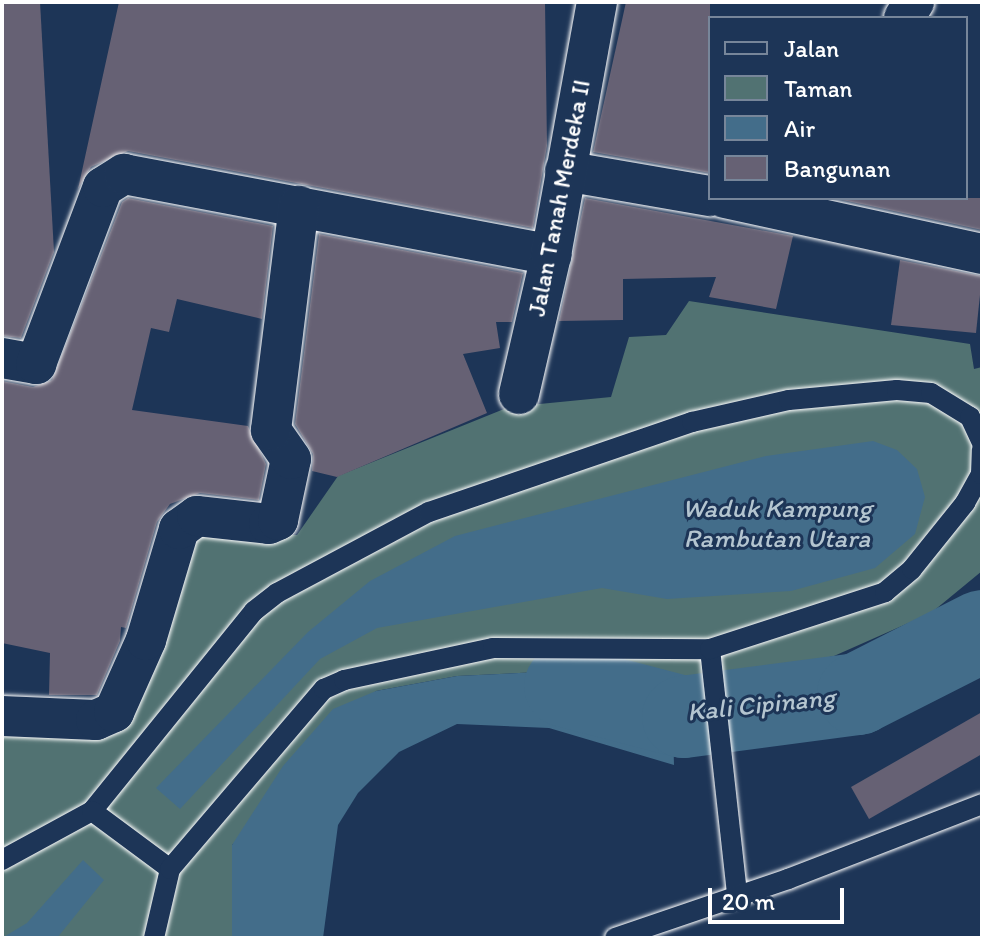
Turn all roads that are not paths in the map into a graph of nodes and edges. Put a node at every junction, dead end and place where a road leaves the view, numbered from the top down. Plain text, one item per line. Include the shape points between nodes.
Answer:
1 (596, 2) edge
2 (565, 171) junction
3 (708, 196) edge
4 (747, 200) edge
5 (299, 206) junction
6 (813, 206) edge
7 (982, 254) edge
8 (551, 255) junction
9 (2, 358) edge
10 (519, 394) dead end
11 (982, 443) edge
12 (982, 450) edge
13 (710, 649) junction
14 (2, 716) edge
15 (982, 804) edge
16 (92, 811) junction
17 (2, 860) edge
18 (163, 863) junction
19 (737, 893) junction
20 (154, 938) edge
21 (615, 938) edge

1 - 2 street, Jalan Tanah Merdeka II
2 - 3 street
2 - 8 street, Jalan Tanah Merdeka II
4 - 6 street
5 - 8 street
5 - 9 street via 124,174 113,177 103,187 36,364
5 - 14 street via 271,430 291,459 278,520 269,524 197,516 179,529 146,640 114,712 96,720
6 - 7 street
8 - 10 street, Jalan Tanah Merdeka II
11 - 16 lane via 970,417 931,393 897,390 789,400 692,422 429,512 277,593 254,611
12 - 13 lane via 981,474 965,503 912,569 885,592
13 - 18 lane via 493,648 344,680 324,689
13 - 19 lane
15 - 19 lane via 788,879
16 - 17 lane
16 - 18 lane
18 - 20 lane
19 - 21 lane

